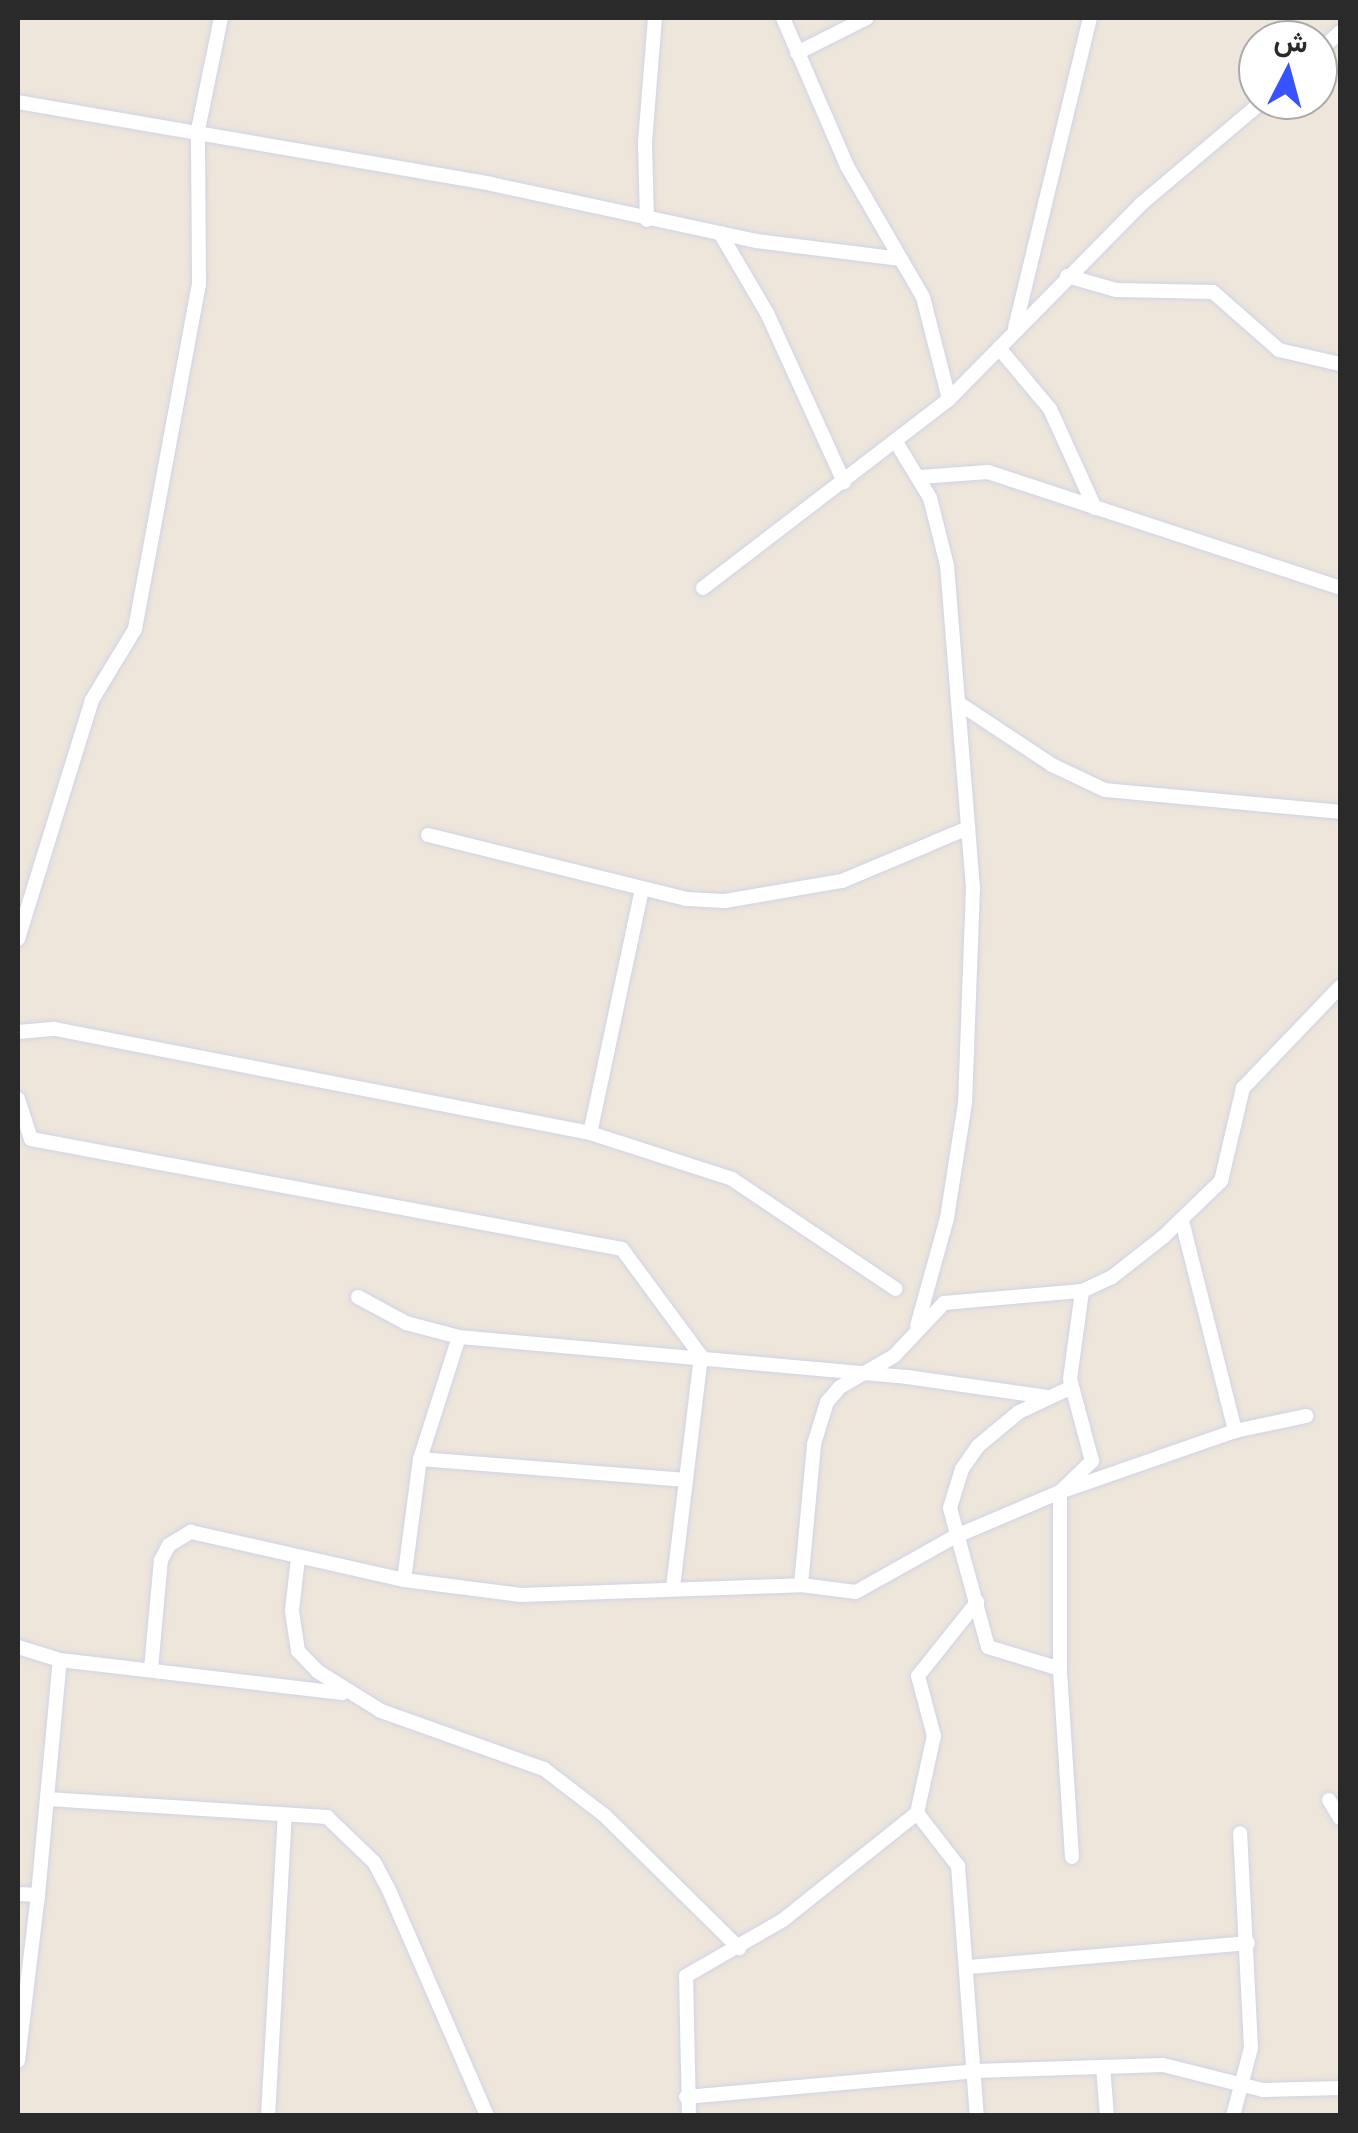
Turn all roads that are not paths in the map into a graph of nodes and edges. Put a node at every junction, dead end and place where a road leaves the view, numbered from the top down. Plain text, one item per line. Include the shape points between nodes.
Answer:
1 (221, 18) edge
2 (655, 18) edge
3 (782, 18) edge
4 (867, 18) edge
5 (1090, 18) edge
6 (797, 52) junction
7 (18, 102) edge
8 (1239, 120) edge
9 (198, 130) junction
10 (647, 220) junction
11 (720, 232) junction
12 (900, 258) junction
13 (1066, 276) junction
14 (1014, 332) junction
15 (999, 348) junction
16 (1340, 364) edge
17 (949, 399) junction
18 (896, 442) junction
19 (920, 477) junction
20 (844, 482) junction
21 (1095, 508) junction
22 (702, 588) dead end
23 (1340, 588) edge
24 (960, 704) junction
25 (1340, 812) edge
26 (968, 828) junction
27 (428, 836) dead end
28 (642, 889) junction
29 (18, 939) edge
30 (1340, 987) edge
31 (18, 1032) edge
32 (18, 1099) edge
33 (590, 1133) junction
34 (1182, 1221) junction
35 (896, 1289) dead end
36 (1082, 1291) junction
37 (358, 1296) dead end
38 (916, 1326) junction
39 (459, 1337) junction
40 (701, 1356) junction
41 (860, 1376) junction
42 (1070, 1388) junction
43 (1048, 1397) junction
44 (1306, 1416) dead end
45 (1235, 1431) junction
46 (420, 1459) junction
47 (686, 1480) junction
48 (1060, 1492) junction
49 (954, 1538) junction
50 (298, 1558) junction
51 (404, 1580) junction
52 (801, 1584) junction
53 (673, 1588) junction
54 (977, 1602) junction
55 (18, 1647) edge
56 (60, 1660) junction
57 (1060, 1669) junction
58 (150, 1670) junction
59 (345, 1694) junction
60 (47, 1799) junction
61 (1328, 1800) dead end
62 (917, 1814) junction
63 (285, 1816) junction
64 (1340, 1818) edge
65 (1240, 1833) dead end
66 (1072, 1857) dead end
67 (18, 1894) edge
68 (38, 1895) junction
69 (1248, 1944) junction
70 (739, 1948) junction
71 (970, 1967) junction
72 (18, 2061) edge
73 (1103, 2067) junction
74 (975, 2071) junction
75 (1244, 2085) junction
76 (1340, 2088) edge
77 (686, 2098) junction
78 (268, 2116) edge
79 (486, 2116) edge
80 (689, 2116) edge
81 (977, 2116) edge
82 (1106, 2116) edge
83 (1232, 2116) edge

1 - 9 street
2 - 10 street
3 - 6 street
4 - 6 street
5 - 14 street
6 - 12 street via 855,182
7 - 9 street
8 - 13 street
9 - 10 street
9 - 29 street via 199,284 135,629 92,700
10 - 11 street
11 - 12 street
11 - 20 street via 767,313
12 - 17 street via 928,311
13 - 14 street
13 - 16 street via 1116,290 1212,292 1280,350
14 - 15 street
15 - 17 street
15 - 21 street via 1050,409
17 - 18 street
18 - 19 street
18 - 20 street
19 - 21 street via 988,472
19 - 24 street via 947,566
20 - 22 street
21 - 23 street
24 - 25 street via 1105,790
24 - 26 street
26 - 28 street via 888,865 776,896 726,902
26 - 38 street via 973,985 965,1103 947,1218
27 - 28 street
28 - 33 street
30 - 34 street via 1243,1088 1220,1181
31 - 33 street via 73,1032
32 - 40 street via 31,1139 622,1249
33 - 35 street via 732,1179
34 - 36 street via 1112,1277
34 - 45 street
36 - 38 street via 956,1298
36 - 42 street
37 - 39 street via 406,1323
38 - 41 street via 894,1356
39 - 40 street
39 - 46 street
40 - 41 street
40 - 47 street
41 - 43 street
41 - 52 street via 840,1386 819,1422
42 - 43 street
42 - 48 street via 1092,1461
43 - 49 street via 997,1428 962,1469 950,1508
44 - 45 street
45 - 48 street
46 - 47 street
46 - 51 street
47 - 53 street
48 - 49 street
48 - 57 street
49 - 52 street via 872,1587 839,1592
49 - 54 street
50 - 51 street
50 - 58 street via 200,1532 175,1539 161,1560
50 - 59 street via 292,1611 298,1651
51 - 53 street via 521,1596
52 - 53 street
54 - 57 street via 988,1648
54 - 62 street via 918,1676 934,1736
55 - 56 street
56 - 58 street
56 - 60 street
57 - 66 street
58 - 59 street
59 - 70 street via 544,1769 604,1816
60 - 63 street
60 - 68 street
61 - 64 street
62 - 70 street
62 - 71 street via 958,1866
63 - 78 street
63 - 79 street via 327,1816 374,1862
65 - 69 street
67 - 68 street
68 - 72 street
69 - 71 street
69 - 75 street via 1252,2048
70 - 77 street via 686,1976
71 - 74 street
73 - 74 street
73 - 75 street via 1182,2065
73 - 82 street
74 - 77 street
74 - 81 street
75 - 76 street via 1286,2092
75 - 83 street
77 - 80 street

